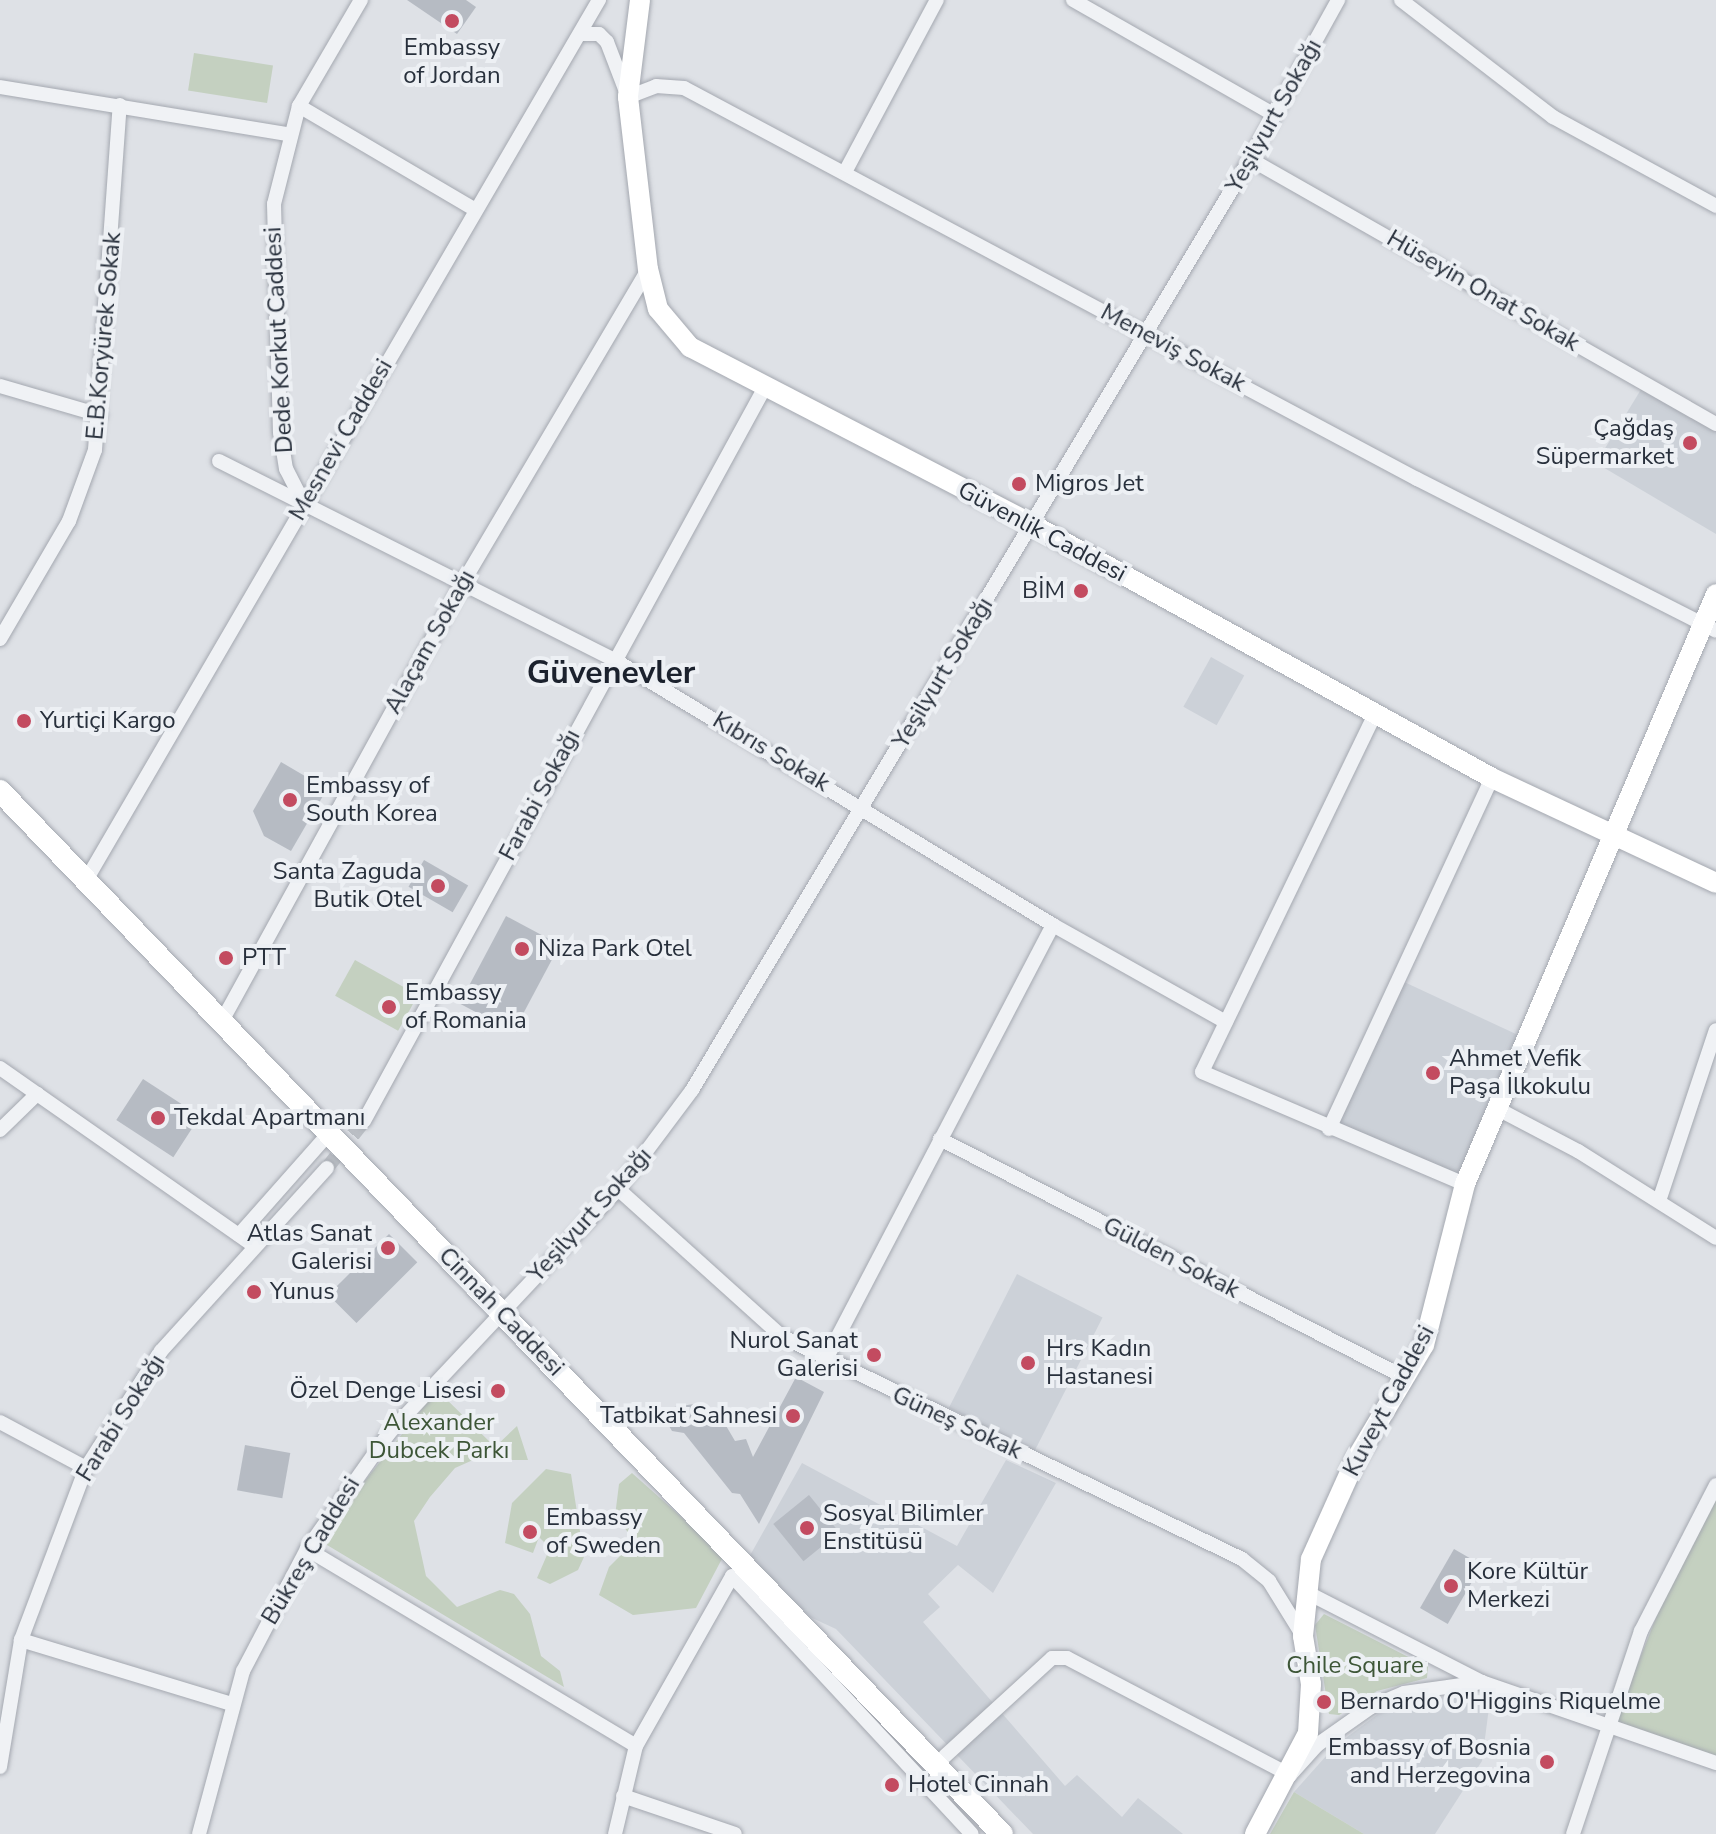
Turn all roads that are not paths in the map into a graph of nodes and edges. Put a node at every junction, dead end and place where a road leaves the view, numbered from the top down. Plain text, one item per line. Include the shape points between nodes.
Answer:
1 (361, 0) edge
2 (599, 0) edge
3 (640, 0) edge
4 (937, 0) edge
5 (1073, 0) edge
6 (1338, 0) edge
7 (1401, 0) edge
8 (580, 34) junction
9 (0, 87) edge
10 (628, 97) junction
11 (120, 105) junction
12 (299, 106) junction
13 (1275, 115) junction
14 (288, 134) junction
15 (1250, 159) junction
16 (845, 172) junction
17 (1716, 206) edge
18 (474, 209) junction
19 (648, 269) junction
20 (1146, 334) junction
21 (0, 386) edge
22 (765, 387) junction
23 (100, 415) junction
24 (1716, 424) edge
25 (219, 461) dead end
26 (304, 505) junction
27 (1033, 525) junction
28 (465, 579) junction
29 (1716, 594) edge
30 (1709, 628) edge
31 (0, 639) edge
32 (613, 659) junction
33 (1374, 716) junction
34 (1492, 778) junction
35 (0, 791) edge
36 (861, 806) junction
37 (1613, 835) junction
38 (85, 882) junction
39 (1716, 883) edge
40 (1053, 925) junction
41 (222, 1021) junction
42 (1226, 1022) junction
43 (1716, 1030) edge
44 (0, 1068) edge
45 (37, 1094) junction
46 (1496, 1108) junction
47 (364, 1121) tunnel mouth
48 (1329, 1129) junction
49 (0, 1130) edge
50 (330, 1132) junction
51 (940, 1139) junction
52 (327, 1168) tunnel mouth
53 (1465, 1184) junction
54 (618, 1189) junction
55 (1659, 1201) junction
56 (239, 1235) junction
57 (1716, 1238) edge
58 (254, 1246) junction
59 (501, 1312) junction
60 (825, 1361) junction
61 (1402, 1376) junction
62 (0, 1422) edge
63 (86, 1468) junction
64 (1716, 1485) edge
65 (307, 1549) junction
66 (1306, 1592) junction
67 (801, 1621) junction
68 (1303, 1636) junction
69 (21, 1640) junction
70 (1482, 1682) junction
71 (232, 1704) junction
72 (1607, 1730) junction
73 (636, 1746) junction
74 (945, 1756) junction
75 (1716, 1763) edge
76 (0, 1767) edge
77 (1290, 1775) junction
78 (623, 1796) junction
79 (199, 1834) edge
80 (615, 1834) edge
81 (735, 1834) edge
82 (972, 1834) edge
83 (1002, 1834) edge
84 (1020, 1834) edge
85 (1255, 1834) edge
86 (1573, 1834) edge

1 - 12 street, Dede Korkut Caddesi
2 - 8 street, Mesnevi Caddesi
3 - 10 main road, Güvenlik Caddesi
4 - 16 street
5 - 13 street
6 - 13 street, Yeşilyurt Sokağı
7 - 17 street via 1553,117
8 - 10 street via 599,34 607,42
8 - 18 street, Mesnevi Caddesi
9 - 11 street
10 - 16 street, Meneviş Sokak via 656,86 684,88
10 - 19 main road, Güvenlik Caddesi
11 - 14 street
11 - 23 street, E.B.Koryürek Sokak
12 - 14 street, Dede Korkut Caddesi
12 - 18 street
13 - 15 street, Yeşilyurt Sokağı
14 - 26 street, Dede Korkut Caddesi via 274,204 273,306 283,456
15 - 20 street, Yeşilyurt Sokağı
15 - 24 street, Hüseyin Onat Sokak
16 - 20 street, Meneviş Sokak
18 - 26 street, Mesnevi Caddesi
19 - 22 main road, Güvenlik Caddesi via 669,329
19 - 28 street, Alaçam Sokağı
20 - 27 street, Yeşilyurt Sokağı
20 - 30 street, Meneviş Sokak
21 - 23 street
22 - 27 main road, Güvenlik Caddesi
22 - 32 street, Farabi Sokağı
23 - 31 street, E.B.Koryürek Sokak via 95,450 69,521
25 - 26 street, Kıbrıs Sokak
26 - 28 street, Kıbrıs Sokak
26 - 38 street, Mesnevi Caddesi
27 - 33 main road, Güvenlik Caddesi
27 - 36 street, Yeşilyurt Sokağı
28 - 32 street, Kıbrıs Sokak
28 - 41 street, Alaçam Sokağı
29 - 30 main road, Kuveyt Caddesi
30 - 37 main road, Kuveyt Caddesi
32 - 36 street, Kıbrıs Sokak
32 - 47 street, Farabi Sokağı
33 - 34 main road, Güvenlik Caddesi
33 - 42 street
34 - 37 main road, Güvenlik Caddesi
34 - 48 street
35 - 38 main road, Cinnah Caddesi
36 - 40 street, Kıbrıs Sokak
36 - 54 street, Yeşilyurt Sokağı via 692,1090
37 - 39 main road, Güvenlik Caddesi
37 - 46 main road, Kuveyt Caddesi
38 - 41 main road, Cinnah Caddesi
40 - 42 street, Kıbrıs Sokak
40 - 51 street
41 - 50 main road, Cinnah Caddesi
42 - 48 street via 1202,1072
43 - 55 street
44 - 45 street
45 - 49 street
45 - 56 street
46 - 53 main road, Kuveyt Caddesi
46 - 55 street
48 - 53 street
50 - 56 street
50 - 59 main road, Cinnah Caddesi
51 - 60 street
51 - 61 street, Gülden Sokak
52 - 58 street, Farabi Sokağı
53 - 61 main road, Kuveyt Caddesi via 1434,1318
54 - 59 street, Yeşilyurt Sokağı
54 - 60 street, Güneş Sokak via 768,1326
55 - 57 street
56 - 58 street
58 - 63 street, Farabi Sokağı via 161,1351
59 - 65 street, Bükreş Caddesi via 389,1433
59 - 67 main road, Cinnah Caddesi
60 - 68 street, Güneş Sokak via 1242,1559 1269,1581
61 - 66 main road, Kuveyt Caddesi via 1320,1535
62 - 63 street
63 - 69 street, Farabi Sokağı
64 - 72 street via 1669,1569
65 - 71 street, Bükreş Caddesi
65 - 73 street
66 - 68 main road, Kuveyt Caddesi
66 - 70 street
67 - 74 main road via 829,1634
67 - 83 main road, Cinnah Caddesi
68 - 77 main road, Kuveyt Caddesi via 1311,1718
69 - 71 street
69 - 76 street, Farabi Sokağı
70 - 72 street
70 - 77 street via 1404,1693 1371,1707 1317,1745
71 - 79 street, Bükreş Caddesi
72 - 75 street
72 - 86 street
73 - 78 street
73 - 82 street via 732,1576
74 - 77 street via 1052,1658 1067,1658
74 - 84 main road
77 - 85 main road, Kuveyt Caddesi
78 - 80 street
78 - 81 street

